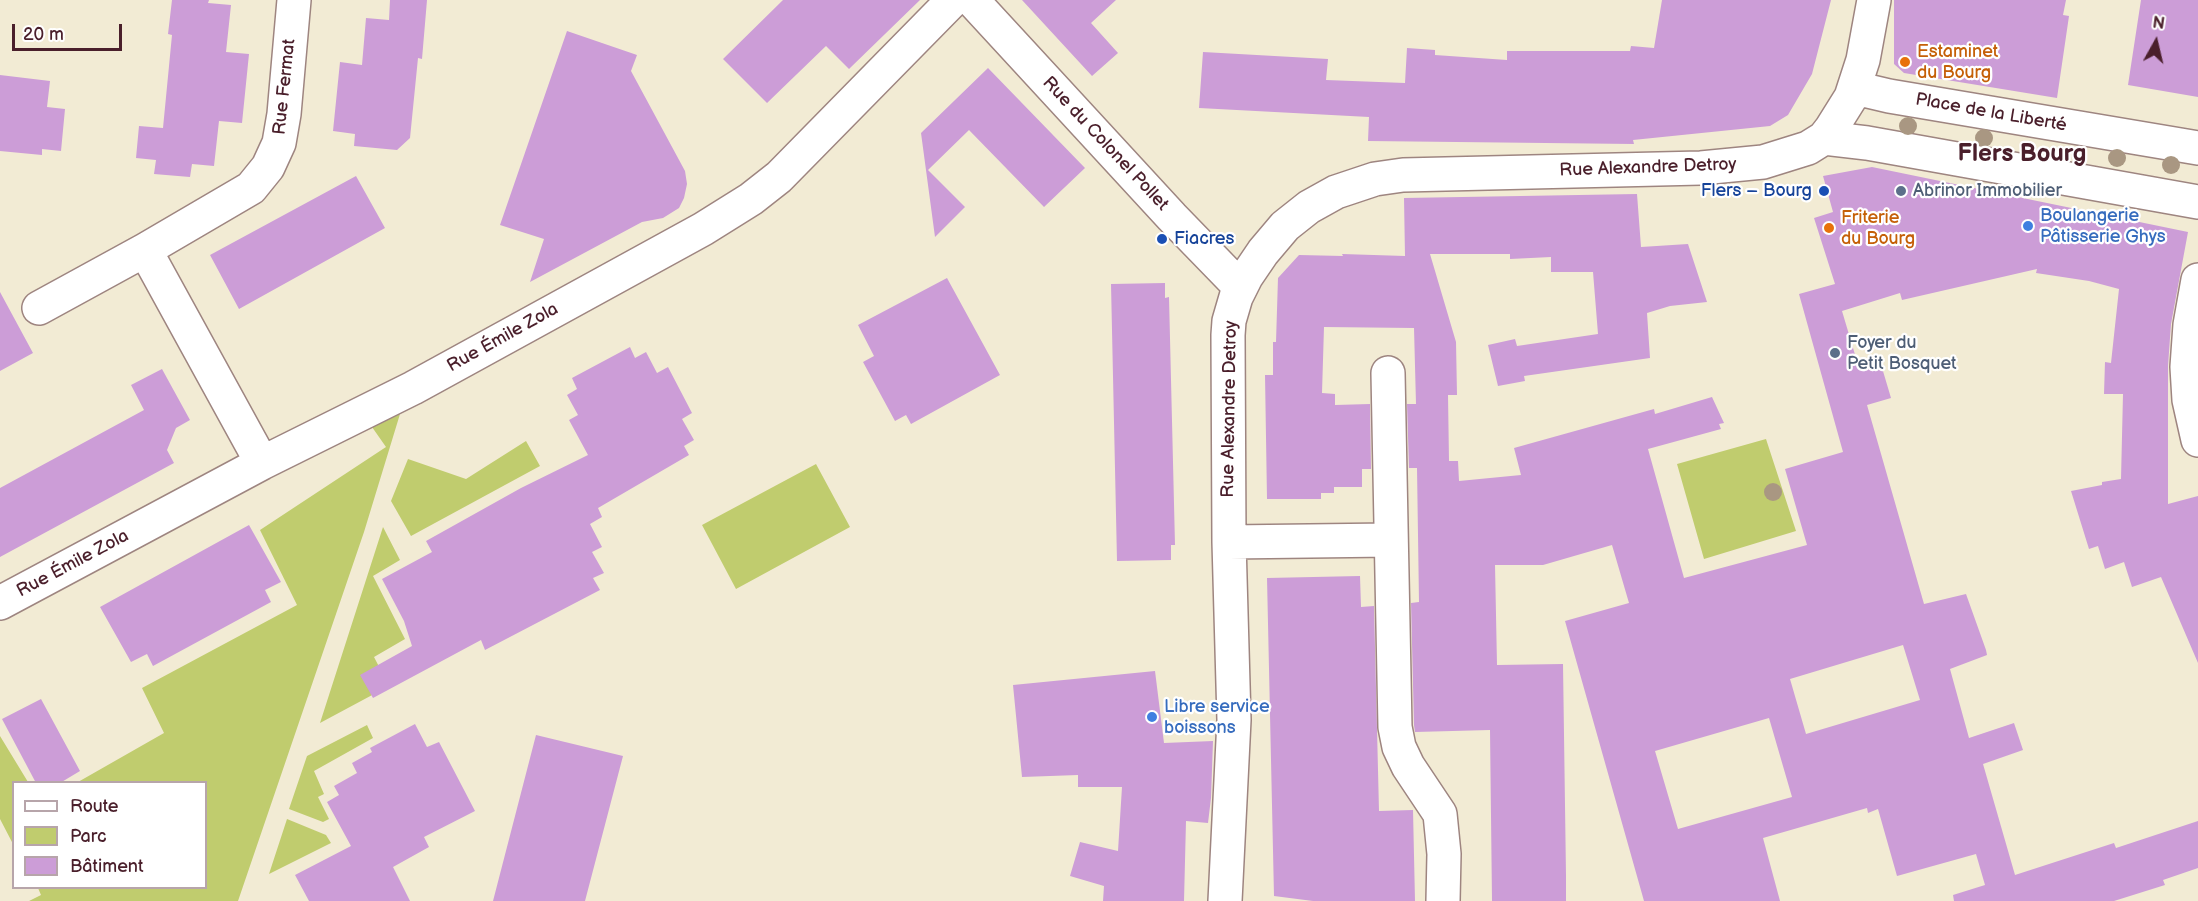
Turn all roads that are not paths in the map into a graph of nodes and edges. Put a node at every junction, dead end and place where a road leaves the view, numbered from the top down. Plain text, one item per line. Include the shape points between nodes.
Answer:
1 (294, 0) edge
2 (953, 0) edge
3 (972, 0) edge
4 (1874, 0) edge
5 (1855, 88) junction
6 (1824, 138) junction
7 (2198, 148) edge
8 (2198, 202) edge
9 (146, 250) junction
10 (2198, 280) edge
11 (1240, 287) junction
12 (39, 308) dead end
13 (1388, 373) dead end
14 (2198, 440) edge
15 (262, 463) junction
16 (1390, 540) junction
17 (1229, 542) junction
18 (0, 603) edge
19 (1225, 901) edge
20 (1443, 901) edge

1 - 9 street, Rue Fermat via 284,114 279,143 268,167 251,188
2 - 15 street, Rue Émile Zola via 779,177 751,199 413,388
3 - 11 street, Rue du Colonel Pollet
4 - 5 street, Rue Alexandre Detroy
5 - 6 street, Rue Alexandre Detroy
5 - 7 street, Place de la Liberté
6 - 8 street
6 - 11 street, Rue Alexandre Detroy via 1796,153 1732,165 1402,175 1362,182 1323,198 1295,217 1263,252
9 - 12 street, Rue Fermat
9 - 15 street
10 - 14 street via 2187,367
11 - 17 street, Rue Alexandre Detroy via 1228,335
13 - 16 street
15 - 18 street, Rue Émile Zola
16 - 17 street
16 - 20 street via 1395,727 1408,766 1440,814
17 - 19 street, Rue Alexandre Detroy via 1234,720

